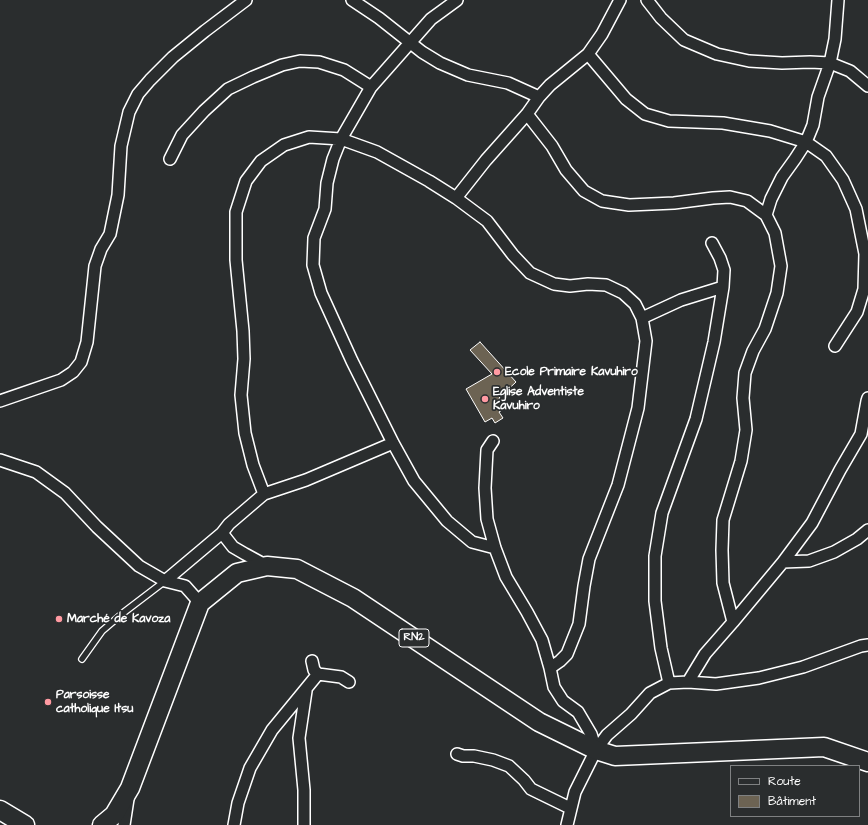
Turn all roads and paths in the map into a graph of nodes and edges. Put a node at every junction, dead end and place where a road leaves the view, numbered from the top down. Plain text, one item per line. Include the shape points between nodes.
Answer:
1 (246, 0) edge
2 (352, 0) edge
3 (457, 0) edge
4 (620, 0) edge
5 (647, 0) edge
6 (838, 0) edge
7 (410, 43) junction
8 (588, 54) junction
9 (830, 63) junction
10 (868, 86) edge
11 (371, 87) junction
12 (539, 97) junction
13 (527, 114) junction
14 (341, 139) junction
15 (806, 142) junction
16 (170, 159) dead end
17 (456, 198) junction
18 (766, 215) junction
19 (712, 243) dead end
20 (723, 287) junction
21 (642, 318) junction
22 (835, 346) dead end
23 (868, 398) edge
24 (0, 401) edge
25 (493, 441) dead end
26 (393, 443) junction
27 (0, 460) edge
28 (264, 494) junction
29 (868, 530) edge
30 (222, 533) junction
31 (495, 548) junction
32 (783, 562) junction
33 (267, 566) junction
34 (165, 581) junction
35 (200, 603) junction
36 (733, 622) junction
37 (868, 645) edge
38 (82, 659) dead end
39 (312, 661) dead end
40 (550, 668) junction
41 (318, 674) junction
42 (349, 682) dead end
43 (688, 682) junction
44 (670, 683) junction
45 (306, 690) junction
46 (596, 750) junction
47 (456, 754) dead end
48 (868, 762) edge
49 (130, 788) junction
50 (570, 808) junction
51 (0, 810) edge
52 (25, 825) edge
53 (102, 825) edge
54 (124, 825) edge
55 (234, 825) edge
56 (304, 825) edge
57 (567, 825) edge

1 - 24 street via 205,31 155,75 138,94 129,112 121,146 118,195 110,234 101,248 95,266 87,342 81,362 73,372 61,380
2 - 7 street
3 - 7 street via 431,19
4 - 8 street
5 - 9 street via 684,40 717,54 749,61
6 - 9 street via 835,40
7 - 11 street
7 - 12 street via 440,64 468,75 508,83
8 - 12 street
8 - 15 street via 626,99 645,114 668,121 723,123 770,131
9 - 10 street via 850,71
9 - 15 street
11 - 14 street
11 - 16 street via 344,70 319,62 300,61 282,65 228,89 204,110 182,135
12 - 13 street
13 - 17 street
13 - 18 street via 552,146 566,170 584,191 602,202 629,205 730,197 747,201
14 - 17 street via 377,152
14 - 26 street via 327,183 325,209 314,238 313,265 322,293 352,361
14 - 28 street via 309,136 284,145 262,161 246,181 236,212 236,260 244,359 241,395 252,465
15 - 18 street via 782,177
15 - 22 street via 826,156 843,180 856,209 864,254 864,289 857,312
17 - 21 street via 487,221 530,273 554,284 606,285 623,293 635,304
18 - 36 street via 775,233 781,266 777,293 765,329 745,373 743,398 746,430 741,461 723,520 723,583
19 - 20 street via 724,270
20 - 21 street via 681,300
20 - 44 street via 714,342 696,420 662,514 655,556 655,601 661,648
21 - 40 street via 646,341 638,408 618,485 589,559 579,624 567,654
23 - 32 street via 861,434 812,523
25 - 31 street via 487,450 485,488 487,519
26 - 28 street via 306,480
26 - 31 street via 414,481 447,521 472,542
27 - 34 street via 36,472 65,492 97,527 139,566
28 - 30 street
29 - 32 street via 834,552 809,561
30 - 33 street via 233,547
30 - 34 street
31 - 40 street via 506,577 542,640
32 - 36 street
33 - 35 highway, RN2 via 237,573
33 - 46 highway, RN2 via 297,569 353,598 540,722
34 - 35 street via 185,586
34 - 38 lane via 102,631
35 - 49 highway
36 - 43 street via 705,654
37 - 43 street via 803,667 759,678 716,684
39 - 41 street
40 - 46 street via 554,687 563,701 578,712 591,734
41 - 42 street via 341,677
41 - 45 street
43 - 44 street
44 - 46 street via 650,693 632,714 607,735
45 - 55 street via 272,730 250,768 238,803
45 - 56 street via 299,738 304,790
46 - 48 highway, RN2 via 615,756 824,747
46 - 50 street via 577,786
47 - 50 street via 492,760 509,766 532,790
49 - 53 highway via 114,815
49 - 54 street
50 - 57 street
51 - 52 highway

